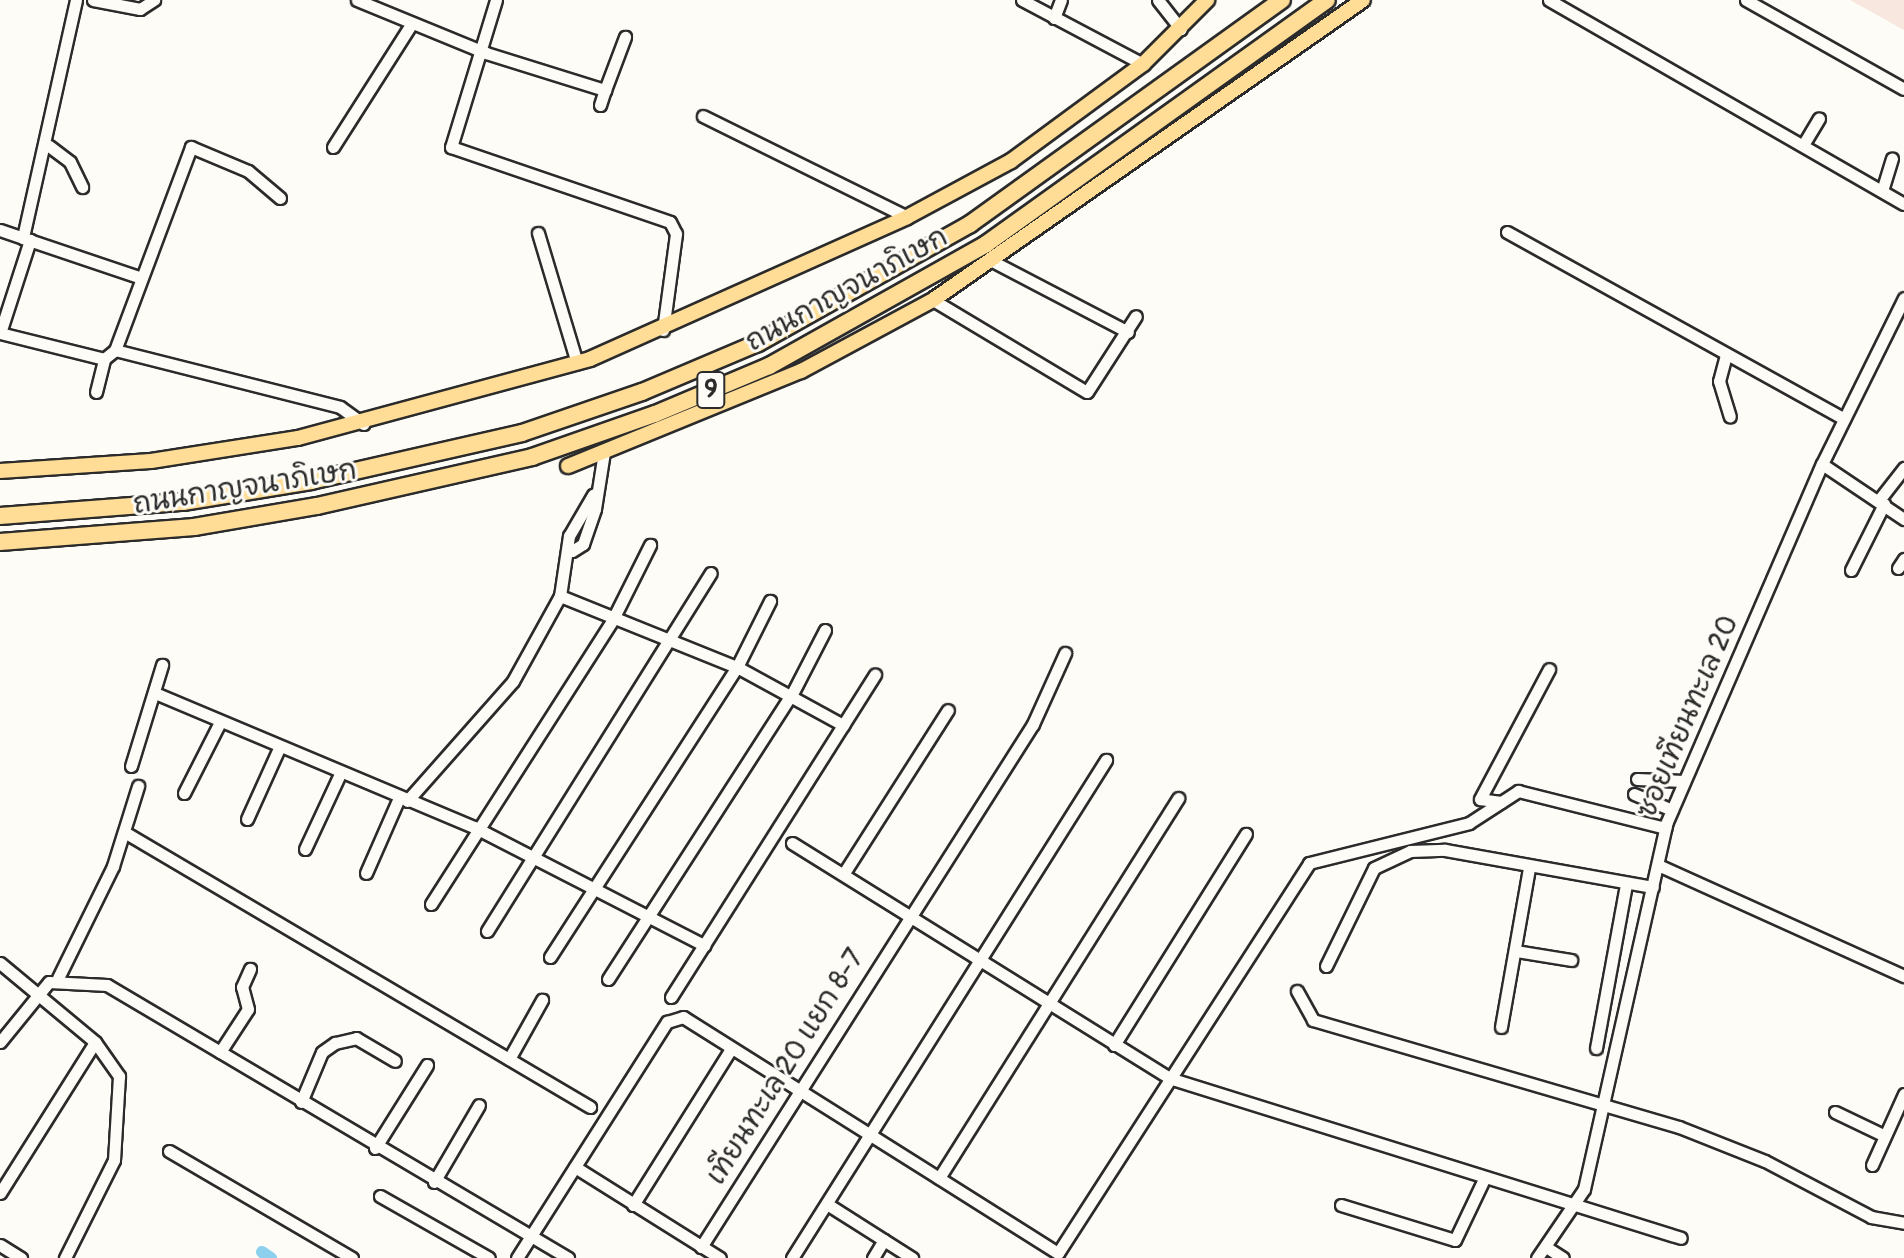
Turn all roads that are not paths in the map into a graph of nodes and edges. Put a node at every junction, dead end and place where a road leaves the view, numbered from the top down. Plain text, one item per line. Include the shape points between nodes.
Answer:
1 (76, 0) edge
2 (93, 0) edge
3 (154, 0) edge
4 (357, 0) edge
5 (496, 0) edge
6 (1022, 0) edge
7 (1061, 0) edge
8 (1158, 0) edge
9 (1207, 0) edge
10 (1282, 0) edge
11 (1327, 0) edge
12 (1363, 0) edge
13 (1549, 0) edge
14 (1746, 0) edge
15 (383, 5) edge
16 (1054, 18) junction
17 (412, 23) junction
18 (1181, 29) junction
19 (625, 37) dead end
20 (486, 53) junction
21 (1143, 64) junction
22 (1904, 89) edge
23 (605, 90) junction
24 (600, 105) dead end
25 (703, 116) dead end
26 (1819, 118) dead end
27 (1803, 145) junction
28 (49, 146) junction
29 (333, 147) dead end
30 (1892, 158) dead end
31 (82, 187) dead end
32 (1882, 191) junction
33 (280, 198) dead end
34 (1904, 204) edge
35 (907, 217) junction
36 (0, 230) edge
37 (1507, 232) dead end
38 (538, 233) dead end
39 (27, 239) junction
40 (994, 262) junction
41 (139, 277) junction
42 (1904, 298) edge
43 (933, 300) junction
44 (1136, 316) dead end
45 (663, 330) junction
46 (1128, 332) junction
47 (0, 333) edge
48 (115, 350) junction
49 (1726, 355) junction
50 (104, 359) junction
51 (577, 363) junction
52 (96, 392) dead end
53 (1730, 416) dead end
54 (1843, 418) junction
55 (363, 424) junction
56 (604, 452) junction
57 (1822, 464) junction
58 (568, 466) dead end
59 (1904, 468) edge
60 (0, 471) edge
61 (1881, 502) junction
62 (0, 513) edge
63 (1904, 519) edge
64 (0, 542) edge
65 (650, 545) dead end
66 (1851, 570) dead end
67 (711, 573) dead end
68 (560, 596) junction
69 (770, 601) dead end
70 (613, 619) junction
71 (825, 630) dead end
72 (674, 640) junction
73 (1065, 653) dead end
74 (162, 665) dead end
75 (737, 667) junction
76 (1549, 669) dead end
77 (875, 675) dead end
78 (155, 693) junction
79 (792, 694) junction
80 (948, 710) dead end
81 (220, 722) junction
82 (843, 725) junction
83 (279, 748) junction
84 (1106, 760) dead end
85 (131, 766) dead end
86 (340, 774) junction
87 (1637, 779) dead end
88 (1684, 781) junction
89 (138, 786) dead end
90 (184, 793) dead end
91 (1634, 794) dead end
92 (1178, 798) dead end
93 (403, 800) junction
94 (1501, 802) junction
95 (1672, 810) junction
96 (247, 819) dead end
97 (474, 827) junction
98 (1665, 828) junction
99 (126, 833) junction
100 (1246, 834) dead end
101 (792, 843) dead end
102 (305, 849) dead end
103 (537, 857) junction
104 (1658, 865) junction
105 (1529, 868) junction
106 (366, 873) dead end
107 (844, 873) junction
108 (595, 885) junction
109 (1626, 885) junction
110 (1653, 887) junction
111 (431, 904) dead end
112 (650, 913) junction
113 (910, 913) junction
114 (487, 931) dead end
115 (704, 945) junction
116 (1516, 951) junction
117 (550, 957) dead end
118 (982, 959) junction
119 (1571, 960) dead end
120 (0, 963) edge
121 (1326, 966) dead end
122 (250, 969) dead end
123 (1904, 976) edge
124 (58, 978) junction
125 (608, 979) dead end
126 (1297, 991) dead end
127 (34, 992) junction
128 (671, 997) dead end
129 (542, 1000) dead end
130 (1050, 1002) junction
131 (1501, 1027) dead end
132 (0, 1042) edge
133 (95, 1042) junction
134 (1114, 1045) junction
135 (1596, 1048) dead end
136 (731, 1049) junction
137 (220, 1052) junction
138 (509, 1059) junction
139 (395, 1061) dead end
140 (427, 1065) dead end
141 (1169, 1078) junction
142 (799, 1094) junction
143 (1904, 1094) edge
144 (301, 1102) junction
145 (1606, 1104) junction
146 (479, 1105) dead end
147 (590, 1107) dead end
148 (1835, 1112) dead end
149 (871, 1136) junction
150 (1885, 1136) junction
151 (375, 1148) junction
152 (169, 1151) dead end
153 (1872, 1165) dead end
154 (575, 1167) junction
155 (939, 1178) junction
156 (1484, 1179) junction
157 (434, 1182) junction
158 (0, 1193) edge
159 (380, 1196) dead end
160 (827, 1204) junction
161 (633, 1205) junction
162 (1341, 1205) dead end
163 (1578, 1206) junction
164 (1904, 1223) edge
165 (531, 1236) junction
166 (1681, 1238) dead end
167 (884, 1240) junction
168 (0, 1245) edge
169 (701, 1247) junction
170 (1546, 1247) junction
171 (1057, 1253) edge
172 (21, 1258) edge
173 (65, 1258) edge
174 (352, 1258) edge
175 (489, 1258) edge
176 (517, 1258) edge
177 (568, 1258) edge
178 (720, 1258) edge
179 (792, 1258) edge
180 (873, 1258) edge
181 (912, 1258) edge
182 (1537, 1258) edge
183 (1563, 1258) edge

1 - 28 street
2 - 3 street via 140,9
4 - 15 street
5 - 20 street
6 - 16 street
7 - 16 street
8 - 18 street
9 - 18 main road
10 - 62 highway, ถนนกาญจนาภิเษก / 9 via 970,224 758,343 642,392 522,433 311,481 54,513
11 - 64 highway, ถนนกาญจนาภิเษก / 9 via 986,244 783,358 655,414 532,457 317,506 153,531
12 - 40 main road
13 - 27 street
14 - 22 street
15 - 17 street
16 - 21 street
17 - 20 street
17 - 29 street
18 - 21 main road
19 - 23 street
20 - 23 street
20 - 45 street via 451,147 670,222 676,234
21 - 35 main road via 1011,161
23 - 24 street
25 - 35 street
26 - 27 street
27 - 32 street
28 - 31 street via 70,162
28 - 39 street
30 - 32 street
32 - 34 street
33 - 41 street via 248,171 191,147
35 - 45 main road
36 - 39 street
37 - 49 street
38 - 51 street
39 - 41 street
39 - 47 street
40 - 43 main road
40 - 46 street
41 - 48 street
42 - 54 street, ซอยเทียนทะเล 20
43 - 46 street via 1087,392
43 - 56 main road via 801,371
44 - 46 street
45 - 51 main road
47 - 50 street
48 - 50 street
48 - 55 street via 340,407
49 - 53 street via 1719,381
49 - 54 street
50 - 52 street
51 - 55 main road
54 - 57 street, ซอยเทียนทะเล 20
55 - 60 main road via 151,461
56 - 58 main road
56 - 68 street via 593,495 575,520
57 - 61 street
57 - 88 street, ซอยเทียนทะเล 20
59 - 61 street
61 - 63 street
61 - 66 street
65 - 70 street
67 - 72 street
68 - 70 street
68 - 93 street via 479,727
69 - 75 street
70 - 72 street
70 - 97 street
71 - 79 street
72 - 75 street
72 - 103 street
73 - 113 street, เทียนทะเล 20 แยก 8-7 via 1033,724
74 - 78 street
75 - 79 street
75 - 108 street
76 - 94 street via 1480,799
77 - 82 street
78 - 81 street
78 - 85 street
79 - 82 street
79 - 112 street
80 - 107 street
81 - 83 street
81 - 90 street
82 - 115 street
83 - 86 street
83 - 96 street
84 - 118 street
86 - 93 street
86 - 102 street
87 - 88 street
88 - 95 street, ซอยเทียนทะเล 20
89 - 99 street
91 - 95 street
92 - 130 street
93 - 97 street
93 - 106 street
94 - 98 street via 1518,791
94 - 141 street via 1469,823 1309,863
95 - 98 street, ซอยเทียนทะเล 20
97 - 103 street
97 - 111 street
98 - 104 street, ซอยเทียนทะเล 20
99 - 124 street
99 - 138 street
100 - 134 street
101 - 107 street
103 - 108 street
103 - 114 street
104 - 110 street, ซอยเทียนทะเล 20
104 - 123 street
105 - 109 street
105 - 116 street
105 - 121 street via 1429,848 1386,860 1364,885
107 - 113 street
108 - 112 street
108 - 117 street
109 - 110 street
109 - 135 street
110 - 145 street, ซอยเทียนทะเล 20
112 - 115 street
112 - 125 street
113 - 118 street
113 - 142 street, เทียนทะเล 20 แยก 8-7
115 - 128 street
116 - 119 street
116 - 131 street
118 - 130 street
118 - 149 street
120 - 127 street
122 - 137 street via 242,987 248,1009
124 - 127 street
124 - 137 street via 107,985
126 - 145 street via 1313,1020
127 - 132 street
127 - 133 street
129 - 138 street
130 - 134 street
130 - 155 street
133 - 158 street
133 - 173 street via 119,1076 117,1141 106,1186
134 - 141 street
136 - 142 street
136 - 154 street via 683,1017 667,1022
136 - 161 street
137 - 144 street
138 - 147 street
139 - 144 street via 356,1038 335,1043 322,1052
140 - 151 street
141 - 156 street
141 - 171 street
142 - 149 street
142 - 169 street, เทียนทะเล 20 แยก 8-7
143 - 150 street
144 - 151 street
145 - 163 street, ซอยเทียนทะเล 20
145 - 164 street via 1731,1145 1871,1217
146 - 157 street
148 - 150 street
149 - 155 street
149 - 160 street
150 - 153 street
151 - 157 street
152 - 174 street
154 - 161 street
154 - 165 street
155 - 171 street
156 - 162 street via 1461,1236 1449,1242
156 - 163 street
157 - 165 street
159 - 175 street
160 - 167 street
160 - 179 street
161 - 169 street
163 - 166 street
163 - 170 street, ซอยเทียนทะเล 20
165 - 176 street
165 - 177 street
167 - 180 street
167 - 181 street
168 - 172 street
169 - 178 street
170 - 182 street, ซอยเทียนทะเล 20
170 - 183 street

